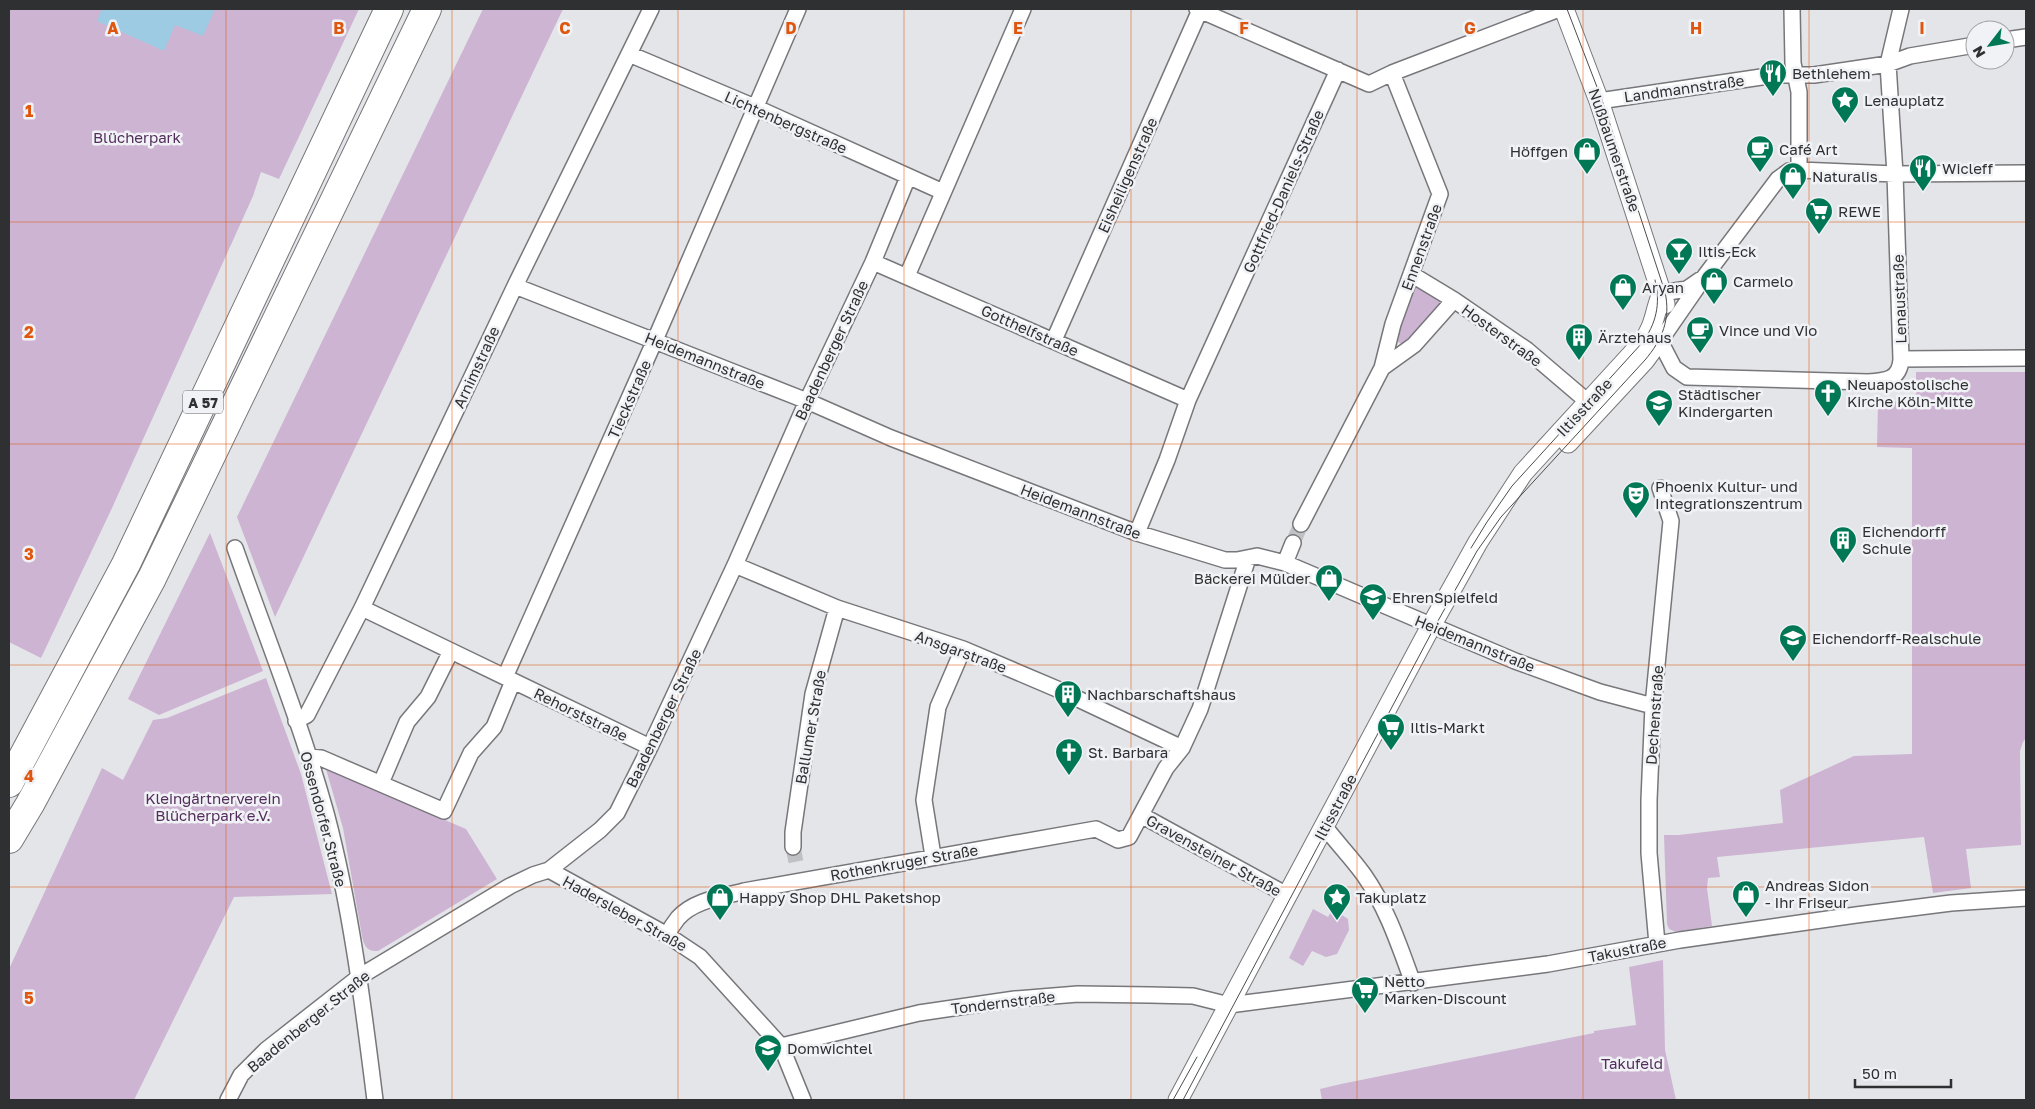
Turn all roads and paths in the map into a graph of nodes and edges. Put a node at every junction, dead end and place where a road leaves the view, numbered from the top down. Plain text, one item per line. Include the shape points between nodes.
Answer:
1 (427, 9) edge
2 (651, 9) edge
3 (798, 9) edge
4 (1023, 9) edge
5 (1198, 9) edge
6 (1559, 9) edge
7 (1564, 9) edge
8 (1792, 9) edge
9 (1901, 9) edge
10 (387, 11) edge
11 (1965, 47) edge
12 (629, 54) junction
13 (1888, 64) junction
14 (1338, 70) junction
15 (1392, 73) junction
16 (1796, 75) junction
17 (1599, 101) junction
18 (757, 108) junction
19 (1799, 170) junction
20 (2026, 173) edge
21 (1895, 174) junction
22 (908, 177) junction
23 (943, 192) junction
24 (872, 262) junction
25 (1411, 274) junction
26 (907, 276) junction
27 (1705, 276) junction
28 (514, 286) junction
29 (1662, 293) junction
30 (1454, 300) junction
31 (655, 340) junction
32 (1054, 340) junction
33 (1660, 341) junction
34 (2026, 358) edge
35 (1901, 359) junction
36 (1382, 368) junction
37 (1188, 400) junction
38 (807, 401) junction
39 (1588, 402) junction
40 (1660, 488) dead end
41 (1495, 516) junction
42 (1301, 524) tunnel mouth
43 (1137, 533) junction
44 (1293, 543) tunnel mouth
45 (235, 548) dead end
46 (1248, 558) junction
47 (1285, 562) junction
48 (735, 565) junction
49 (362, 608) junction
50 (837, 608) junction
51 (1432, 626) junction
52 (963, 650) junction
53 (451, 651) junction
54 (509, 679) junction
55 (1653, 706) junction
56 (296, 721) junction
57 (650, 747) junction
58 (1182, 748) junction
59 (309, 757) junction
60 (9, 783) edge
61 (381, 783) junction
62 (1141, 815) junction
63 (1324, 827) junction
64 (9, 839) edge
65 (793, 847) tunnel mouth
66 (933, 856) junction
67 (549, 870) junction
68 (1287, 895) junction
69 (2026, 898) edge
70 (667, 935) junction
71 (1657, 944) junction
72 (359, 977) junction
73 (1412, 983) junction
74 (1229, 1005) junction
75 (781, 1046) junction
76 (228, 1100) edge
77 (375, 1100) edge
78 (802, 1100) edge
79 (1178, 1100) edge

1 - 64 highway, A 57 via 152,578
2 - 12 street, Arnimstraße
3 - 18 street, Tieckstraße
4 - 23 street
5 - 14 street, Eisheiligenstraße
5 - 32 street, Eisheiligenstraße
6 - 15 street
7 - 17 street, Nußbaumerstraße
8 - 16 street
9 - 13 street
10 - 60 highway, A 57 via 126,564
11 - 13 street, Landmannstraße via 1910,56
12 - 18 street, Lichtenbergstraße
12 - 28 street, Arnimstraße
13 - 16 street, Landmannstraße
13 - 21 street
14 - 15 street via 1369,84
14 - 37 street, Gottfried-Daniels-Straße
15 - 25 street, Ennenstraße via 1440,194
16 - 17 street, Landmannstraße via 1775,75
16 - 19 street
17 - 29 street, Nußbaumerstraße
18 - 22 street, Lichtenbergstraße
18 - 31 street, Tieckstraße
19 - 21 street
19 - 27 street, Iltisstraße via 1789,171 1778,179
20 - 21 street
21 - 35 street, Lenaustraße
22 - 23 street, Lichtenbergstraße
22 - 24 street, Baadenberger Straße
23 - 26 street
24 - 26 street, Gotthelfstraße
24 - 38 street, Baadenberger Straße
25 - 30 street, Hosterstraße
25 - 36 street, Ennenstraße
26 - 32 street, Gotthelfstraße
27 - 29 street, Iltisstraße via 1687,288
27 - 33 street, Iltisstraße
28 - 31 street, Heidemannstraße
28 - 49 street, Arnimstraße
29 - 33 street, Iltisstraße via 1667,316
29 - 39 street, Iltisstraße via 1656,318 1642,343
30 - 36 street, Ennenstraße via 1414,346
30 - 39 street, Hosterstraße via 1527,350
31 - 38 street, Heidemannstraße
31 - 54 street, Tieckstraße
32 - 37 street, Gotthelfstraße
33 - 35 street via 1674,368 1687,377 1886,381 1901,367
33 - 41 street, Iltisstraße via 1533,481
34 - 35 street, Lenaustraße
36 - 42 street, Ennenstraße
37 - 43 street, Gottfried-Daniels-Straße
38 - 43 street, Heidemannstraße via 891,438
38 - 48 street, Baadenberger Straße
39 - 41 street, Iltisstraße via 1523,472
40 - 55 street, Dechenstraße via 1671,521
41 - 51 street, Iltisstraße
43 - 46 street, Heidemannstraße via 1225,560
44 - 47 street
45 - 56 street, Ossendorfer Straße
46 - 47 street, Heidemannstraße via 1257,556
46 - 58 street, Rothenkruger Straße via 1200,709
47 - 51 street, Heidemannstraße
48 - 50 street, Ansgarstraße
48 - 57 street, Baadenberger Straße
49 - 53 street, Rehorststraße
49 - 56 street, Arnimstraße via 307,715
50 - 52 street, Ansgarstraße
50 - 65 street, Ballumer Straße via 813,694
51 - 55 street, Heidemannstraße via 1600,692
51 - 63 street, Iltisstraße
52 - 58 street, Ansgarstraße via 1057,689
52 - 66 street via 938,706 924,800
53 - 54 street, Rehorststraße
53 - 61 street via 428,697 407,722
54 - 57 street, Rehorststraße
54 - 61 street via 494,727 471,754 444,811
55 - 71 street, Dechenstraße via 1650,853
56 - 59 street, Ossendorfer Straße
57 - 67 street, Baadenberger Straße via 617,813
58 - 62 street, Rothenkruger Straße via 1166,768
59 - 61 street via 322,758
59 - 72 street, Ossendorfer Straße via 337,862
62 - 66 street, Rothenkruger Straße via 1129,837 1118,840 1096,829
62 - 68 street, Gravensteiner Straße
63 - 68 street, Iltisstraße
63 - 73 street via 1363,874 1380,902
66 - 70 street, Rothenkruger Straße via 798,874 708,900 678,918
67 - 70 street, Hadersleber Straße
67 - 72 street, Baadenberger Straße via 510,886
68 - 74 street, Iltisstraße
69 - 71 street, Takustraße via 1941,904
70 - 75 street, Hadersleber Straße via 700,957
71 - 73 street, Takustraße via 1548,964
72 - 76 street, Baadenberger Straße via 266,1050 241,1075
72 - 77 street, Ossendorfer Straße
73 - 74 street, Takustraße
74 - 75 street, Tondernstraße via 1193,996 1150,994 1078,994 1015,999 919,1013
74 - 79 street, Iltisstraße
75 - 78 street, Hadersleber Straße

